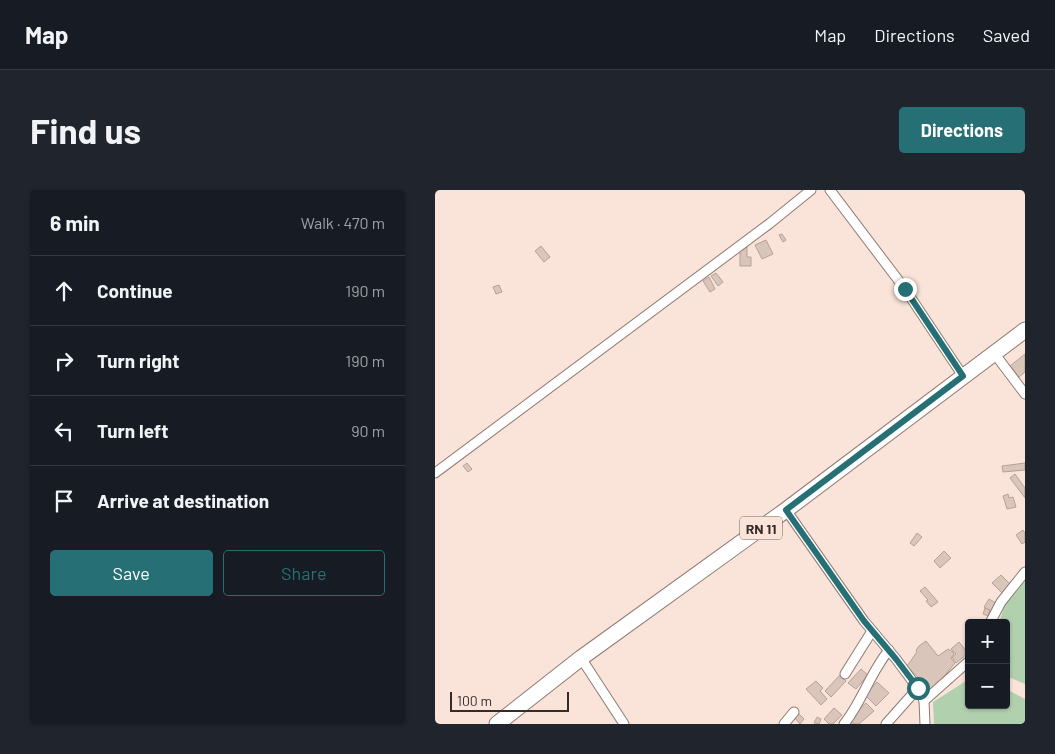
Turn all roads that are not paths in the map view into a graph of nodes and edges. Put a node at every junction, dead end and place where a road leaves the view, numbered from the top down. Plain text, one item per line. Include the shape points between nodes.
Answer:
1 (811, 190) edge
2 (830, 190) edge
3 (1025, 330) edge
4 (994, 353) junction
5 (963, 376) junction
6 (1025, 394) edge
7 (436, 469) edge
8 (786, 510) junction
9 (1025, 572) edge
10 (992, 619) edge
11 (873, 631) junction
12 (889, 650) junction
13 (581, 658) junction
14 (966, 664) edge
15 (845, 674) dead end
16 (918, 688) junction
17 (924, 701) junction
18 (793, 712) dead end
19 (497, 724) edge
20 (624, 724) edge
21 (784, 724) edge
22 (844, 724) edge
23 (886, 724) edge
24 (925, 724) edge

1 - 7 street
2 - 5 street via 905,289
3 - 4 main road, RN 11
4 - 5 main road, RN 11
4 - 6 street
5 - 8 main road, RN 11
8 - 11 street
8 - 13 main road, RN 11
9 - 10 street
11 - 12 street
11 - 15 street
12 - 16 street
12 - 22 street
13 - 19 main road, RN 11
13 - 20 street
14 - 17 street
16 - 17 street
16 - 23 street
17 - 24 street
18 - 21 street

